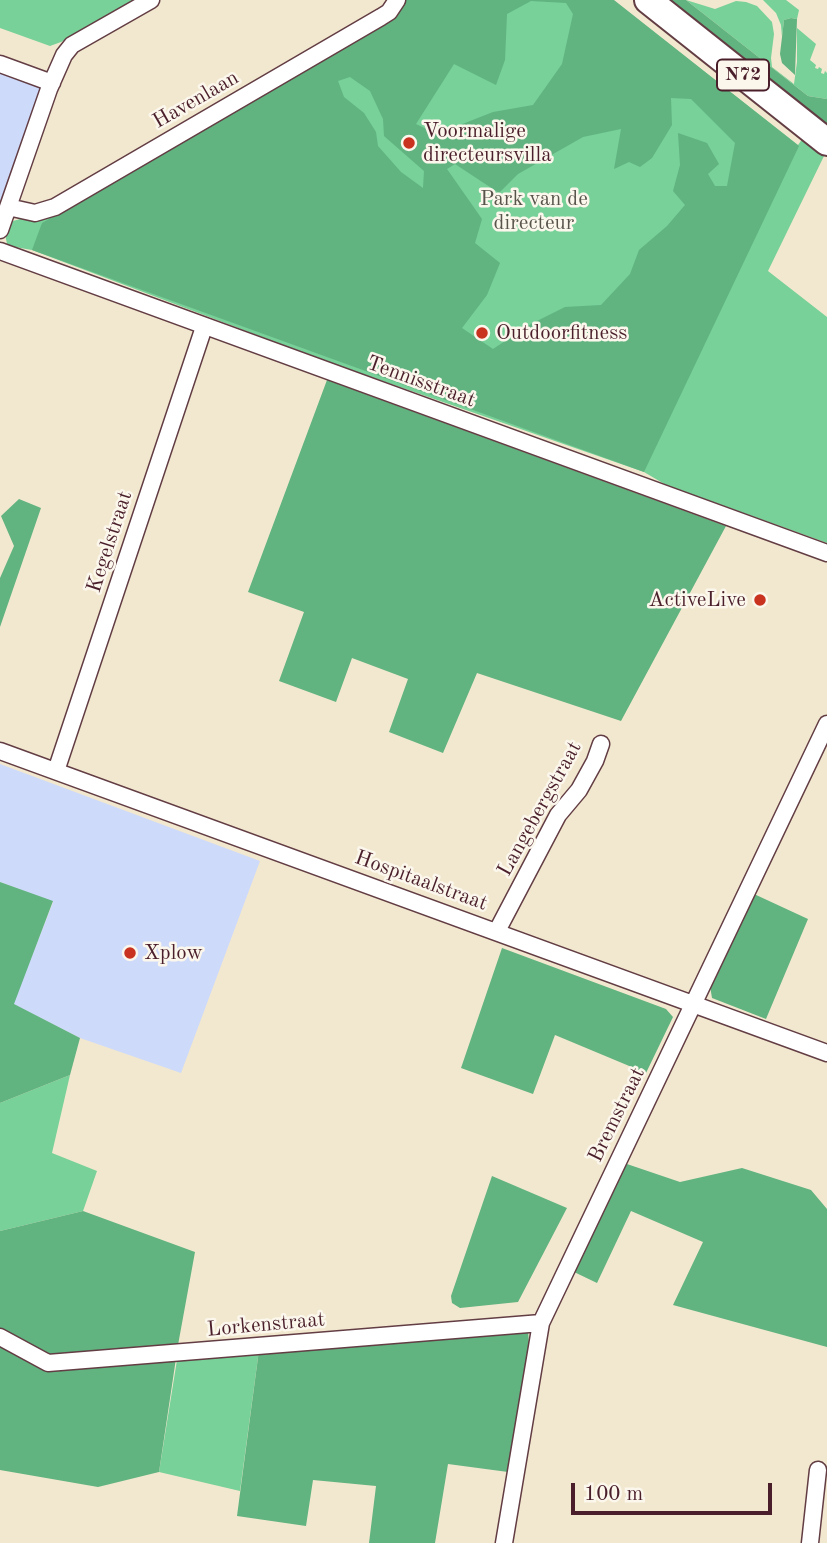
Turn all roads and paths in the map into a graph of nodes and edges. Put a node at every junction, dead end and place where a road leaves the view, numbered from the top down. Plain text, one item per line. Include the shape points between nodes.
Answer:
1 (151, 0) edge
2 (397, 0) edge
3 (648, 0) edge
4 (0, 64) edge
5 (55, 75) junction
6 (827, 142) edge
7 (8, 207) junction
8 (0, 230) edge
9 (0, 251) edge
10 (204, 327) junction
11 (827, 553) edge
12 (827, 724) edge
13 (601, 744) dead end
14 (0, 751) edge
15 (56, 771) junction
16 (497, 931) junction
17 (693, 1003) junction
18 (827, 1053) edge
19 (541, 1324) junction
20 (0, 1338) edge
21 (818, 1470) dead end
22 (821, 1495) edge
23 (504, 1543) edge
24 (810, 1543) edge

1 - 5 street via 72,45
2 - 7 street, Havenlaan via 381,17 55,207 35,214
3 - 6 main road, N72
4 - 5 street
5 - 7 street
7 - 8 street
9 - 10 street, Tennisstraat
10 - 11 street, Tennisstraat
10 - 15 street, Kegelstraat
12 - 17 street, Bremstraat
13 - 16 street, Langebergstraat
14 - 15 street, Hospitaalstraat
15 - 16 street, Hospitaalstraat
16 - 17 street, Hospitaalstraat
17 - 18 street, Hospitaalstraat
17 - 19 street, Bremstraat
19 - 20 street, Lorkenstraat via 48,1363
19 - 23 street, Bremstraat
21 - 22 street
22 - 24 street

